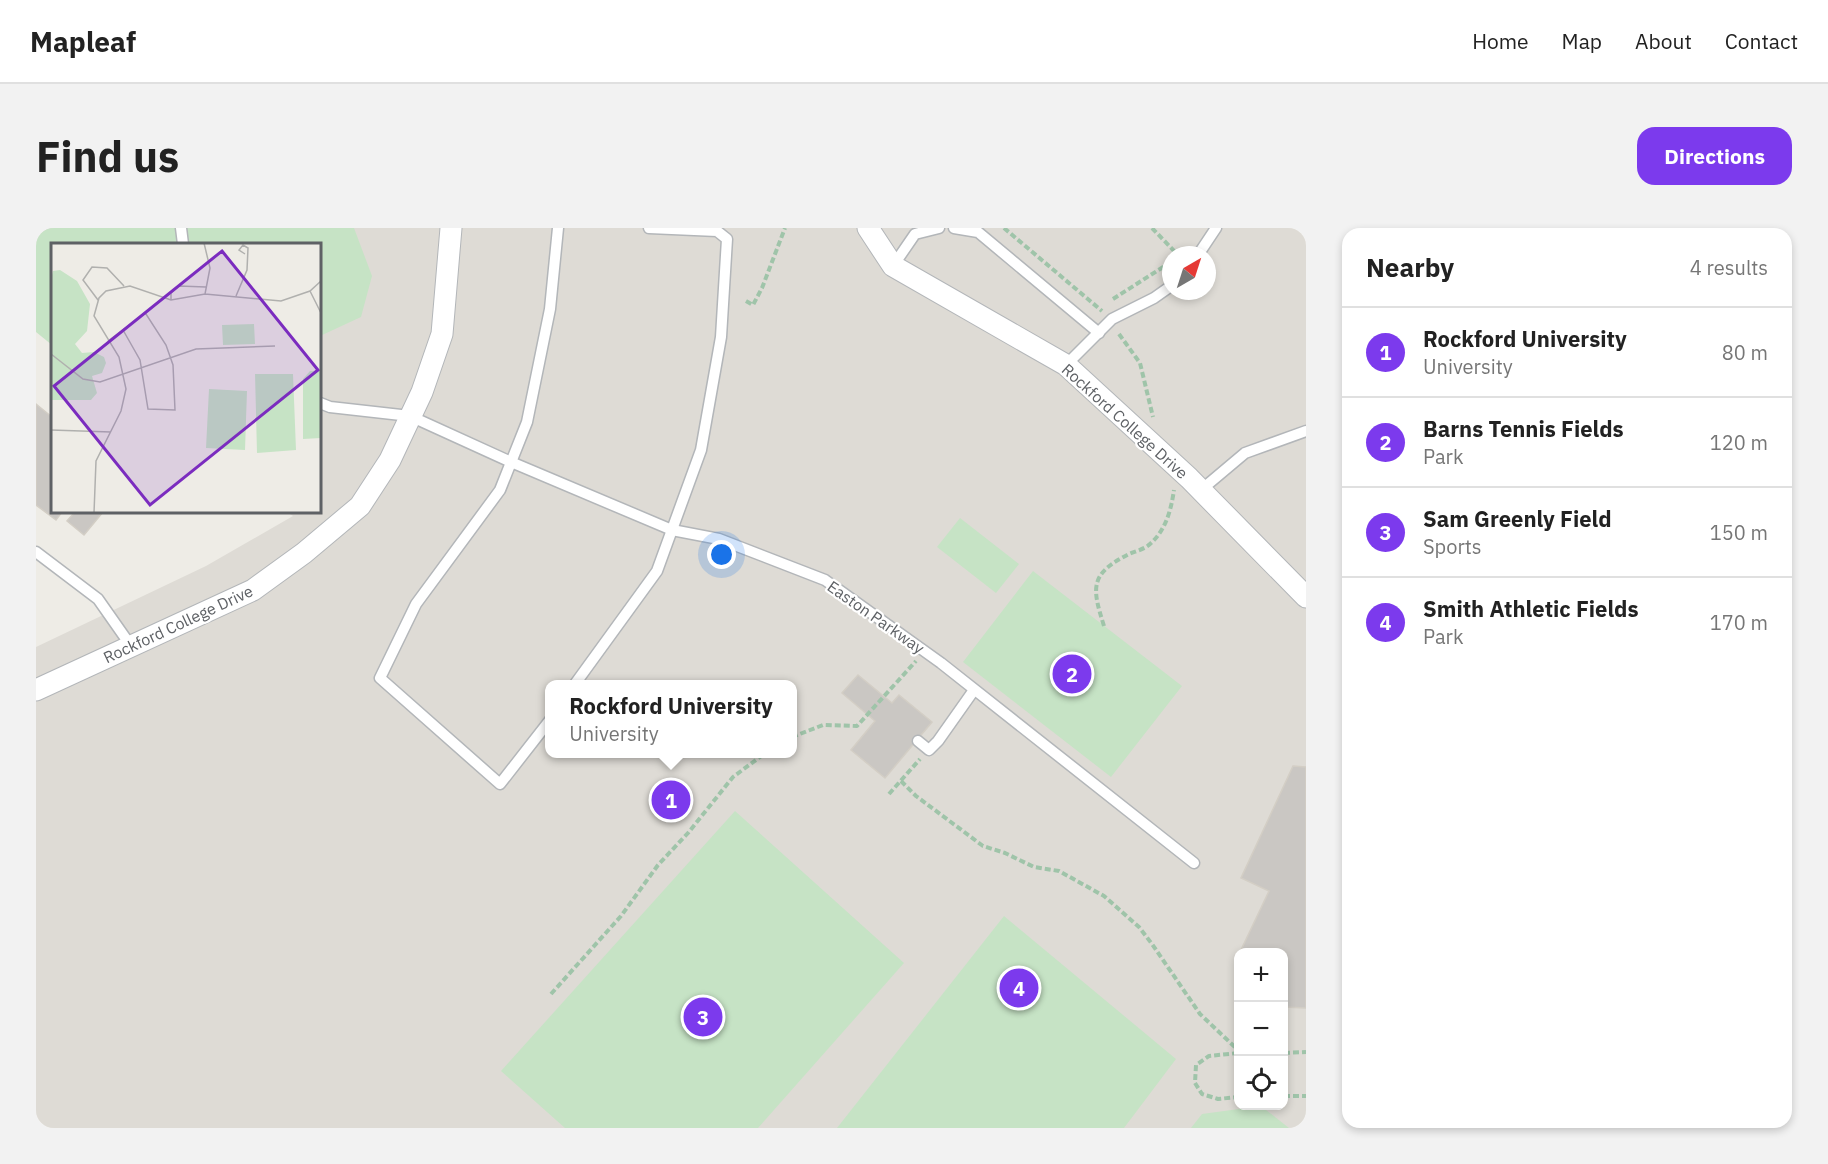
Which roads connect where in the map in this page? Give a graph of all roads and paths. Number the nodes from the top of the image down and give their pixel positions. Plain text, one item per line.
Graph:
1 (181, 228) edge
2 (451, 228) edge
3 (558, 228) edge
4 (650, 228) edge
5 (785, 228) edge
6 (868, 228) edge
7 (939, 228) edge
8 (954, 228) edge
9 (1152, 228) edge
10 (1216, 228) edge
11 (183, 243) edge
12 (1169, 246) edge
13 (1204, 246) edge
14 (893, 266) junction
15 (1162, 268) edge
16 (1162, 292) edge
17 (746, 301) dead end
18 (1100, 308) dead end
19 (1099, 333) junction
20 (1066, 366) junction
21 (321, 403) edge
22 (410, 417) junction
23 (1306, 431) edge
24 (511, 462) junction
25 (1195, 484) junction
26 (672, 530) junction
27 (36, 552) edge
28 (1306, 597) edge
29 (1104, 626) dead end
30 (131, 646) junction
31 (924, 651) junction
32 (578, 680) edge
33 (36, 690) edge
34 (975, 690) junction
35 (545, 725) edge
36 (797, 735) edge
37 (918, 741) dead end
38 (929, 750) junction
39 (758, 758) edge
40 (901, 781) junction
41 (890, 794) dead end
42 (1194, 863) dead end
43 (551, 994) dead end
44 (1234, 1046) edge
45 (1234, 1052) edge
46 (1306, 1052) edge
47 (1288, 1053) edge
48 (1288, 1096) edge
49 (1306, 1096) edge
50 (1234, 1097) edge

1 - 11 lane
2 - 22 street, Rockford College Drive
3 - 24 lane
4 - 26 lane
5 - 17 path
6 - 14 street, Rockford College Drive
7 - 14 lane
8 - 19 lane
9 - 12 path
10 - 13 lane
14 - 20 street, Rockford College Drive
15 - 18 path
16 - 19 lane
19 - 20 lane
20 - 25 street, Rockford College Drive
21 - 22 lane, Easton Parkway
22 - 24 lane, Easton Parkway
22 - 30 street, Rockford College Drive
23 - 25 lane
24 - 26 lane, Easton Parkway
24 - 35 lane
25 - 28 street, Rockford College Drive
25 - 29 path
26 - 31 lane, Easton Parkway
26 - 32 lane
27 - 30 lane
30 - 33 street, Rockford College Drive
31 - 34 lane, Easton Parkway
31 - 36 path
34 - 38 lane
34 - 42 lane, Easton Parkway
37 - 38 lane
38 - 40 path
39 - 43 path
40 - 41 path
40 - 44 path
45 - 50 path
46 - 47 path
48 - 49 path

